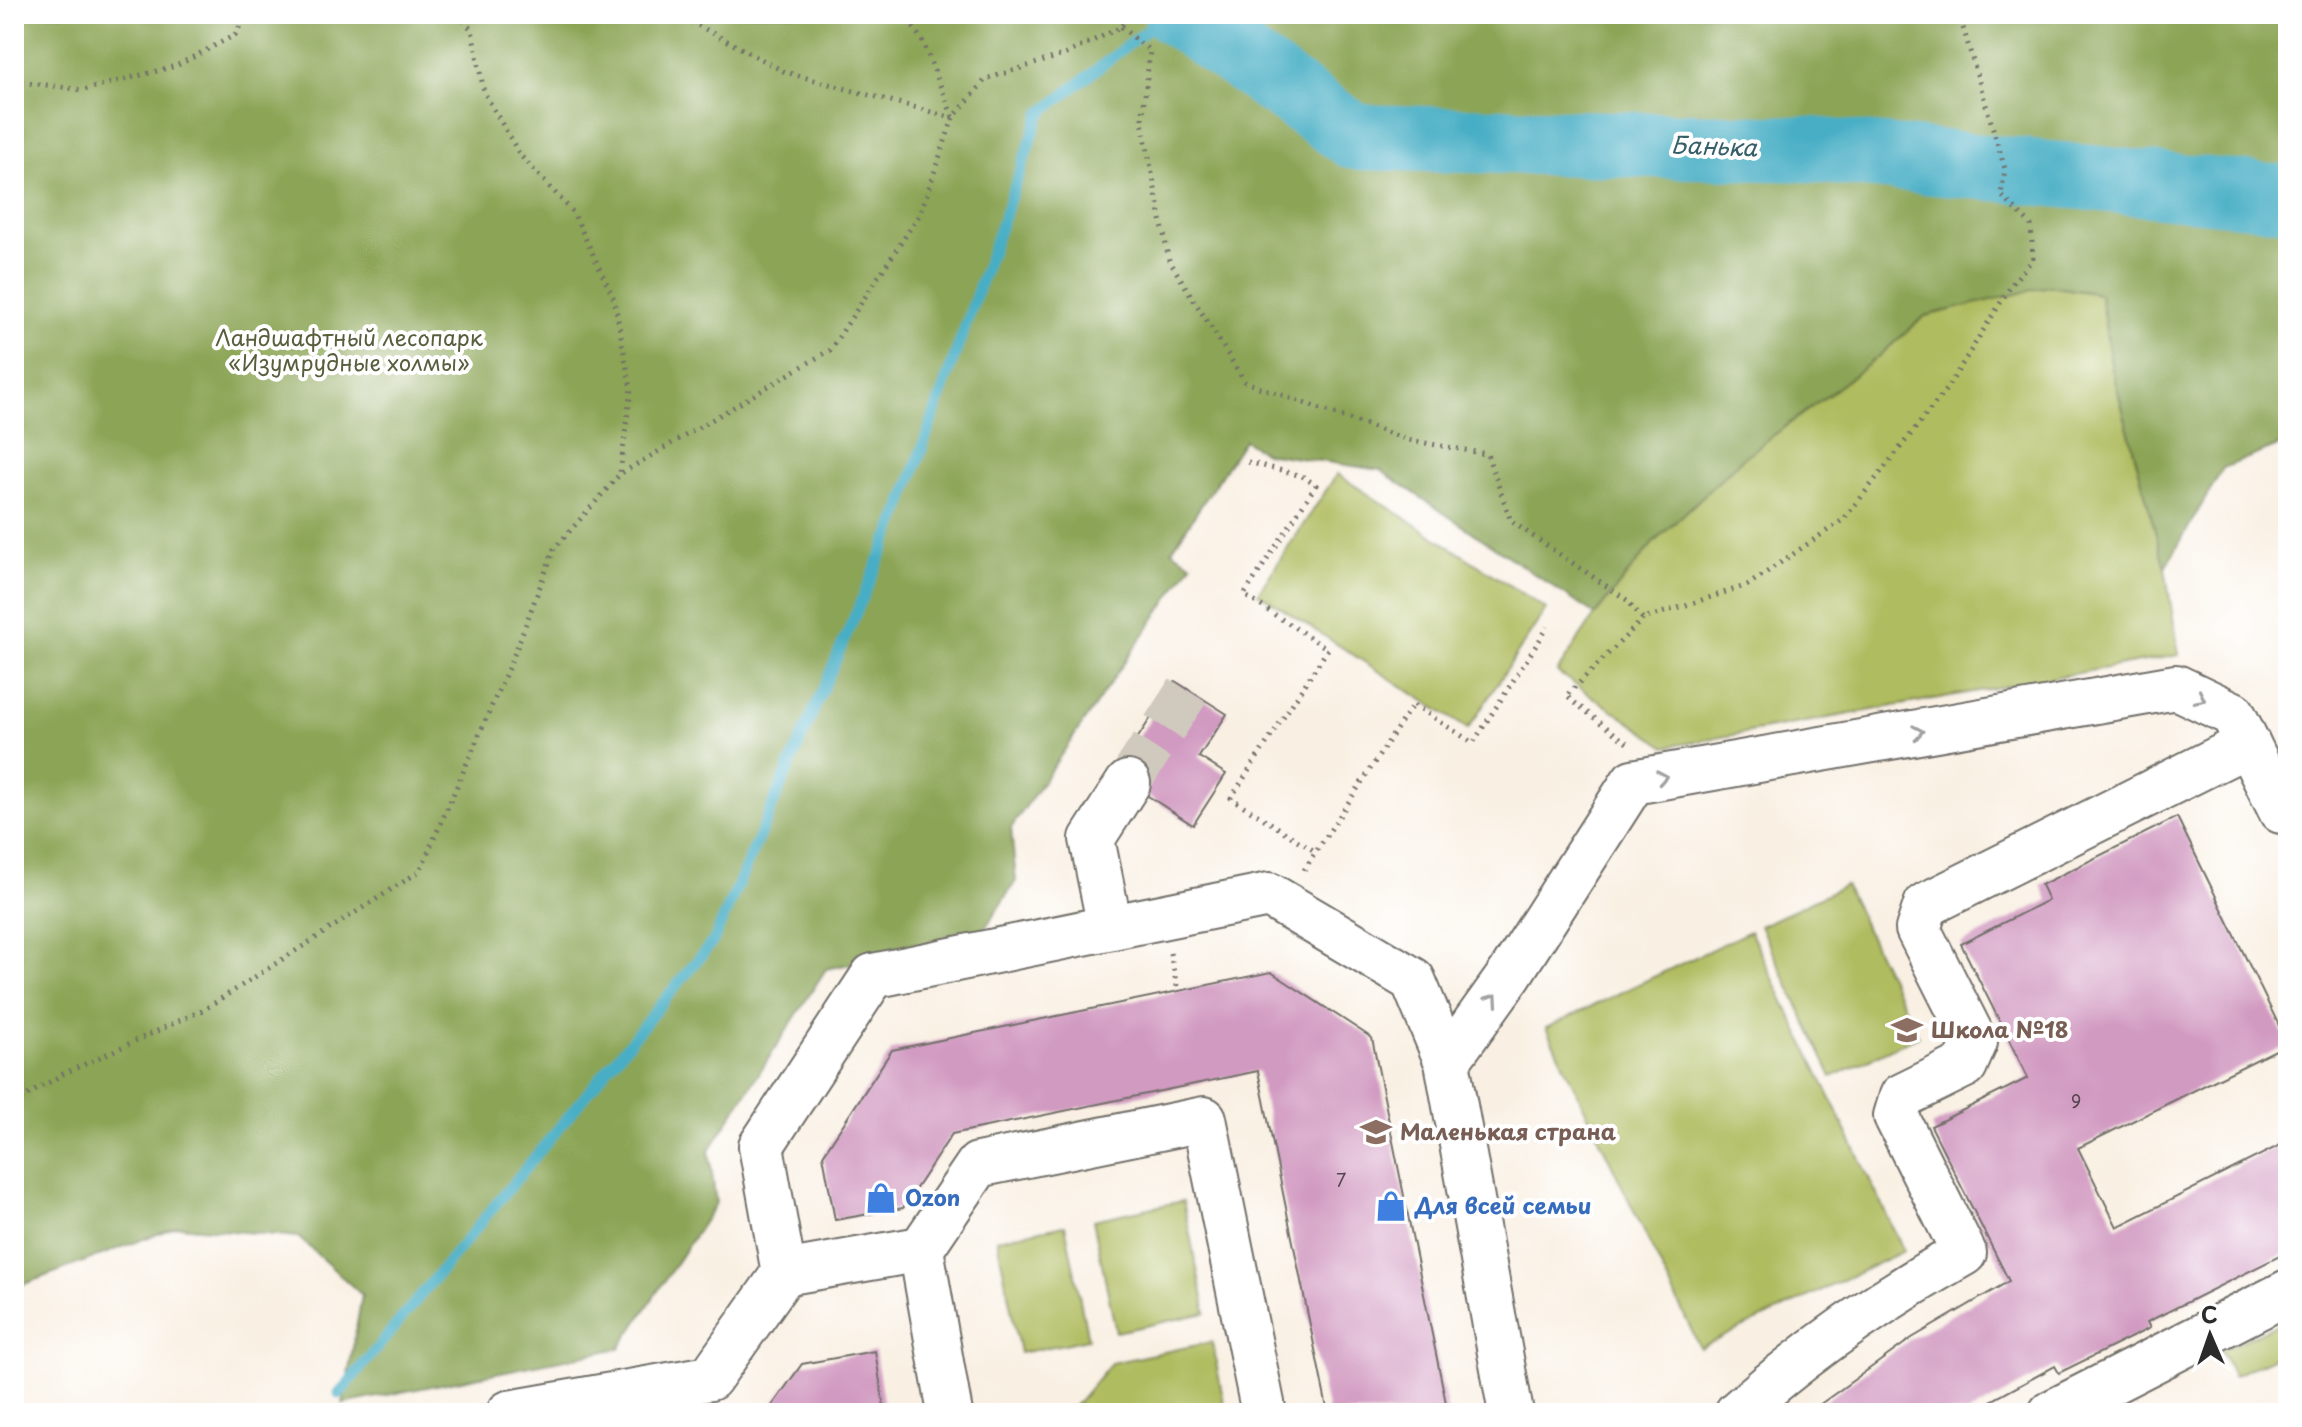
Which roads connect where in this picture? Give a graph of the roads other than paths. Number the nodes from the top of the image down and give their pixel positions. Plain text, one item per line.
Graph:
1 (2248, 744) junction
2 (1139, 790) tunnel mouth
3 (2286, 815) edge
4 (1110, 927) junction
5 (1447, 1062) junction
6 (921, 1249) junction
7 (784, 1273) junction
8 (2288, 1292) edge
9 (509, 1413) edge
10 (950, 1413) edge
11 (1264, 1413) edge
12 (1511, 1413) edge
13 (1737, 1413) edge
14 (2051, 1413) edge

1 - 3 lane
5 -> 1 lane
1 - 13 lane
2 - 4 lane
4 - 5 lane
4 - 7 lane
5 - 12 lane
6 - 7 lane
6 - 10 lane
6 - 11 lane
7 - 9 lane
8 - 14 lane

